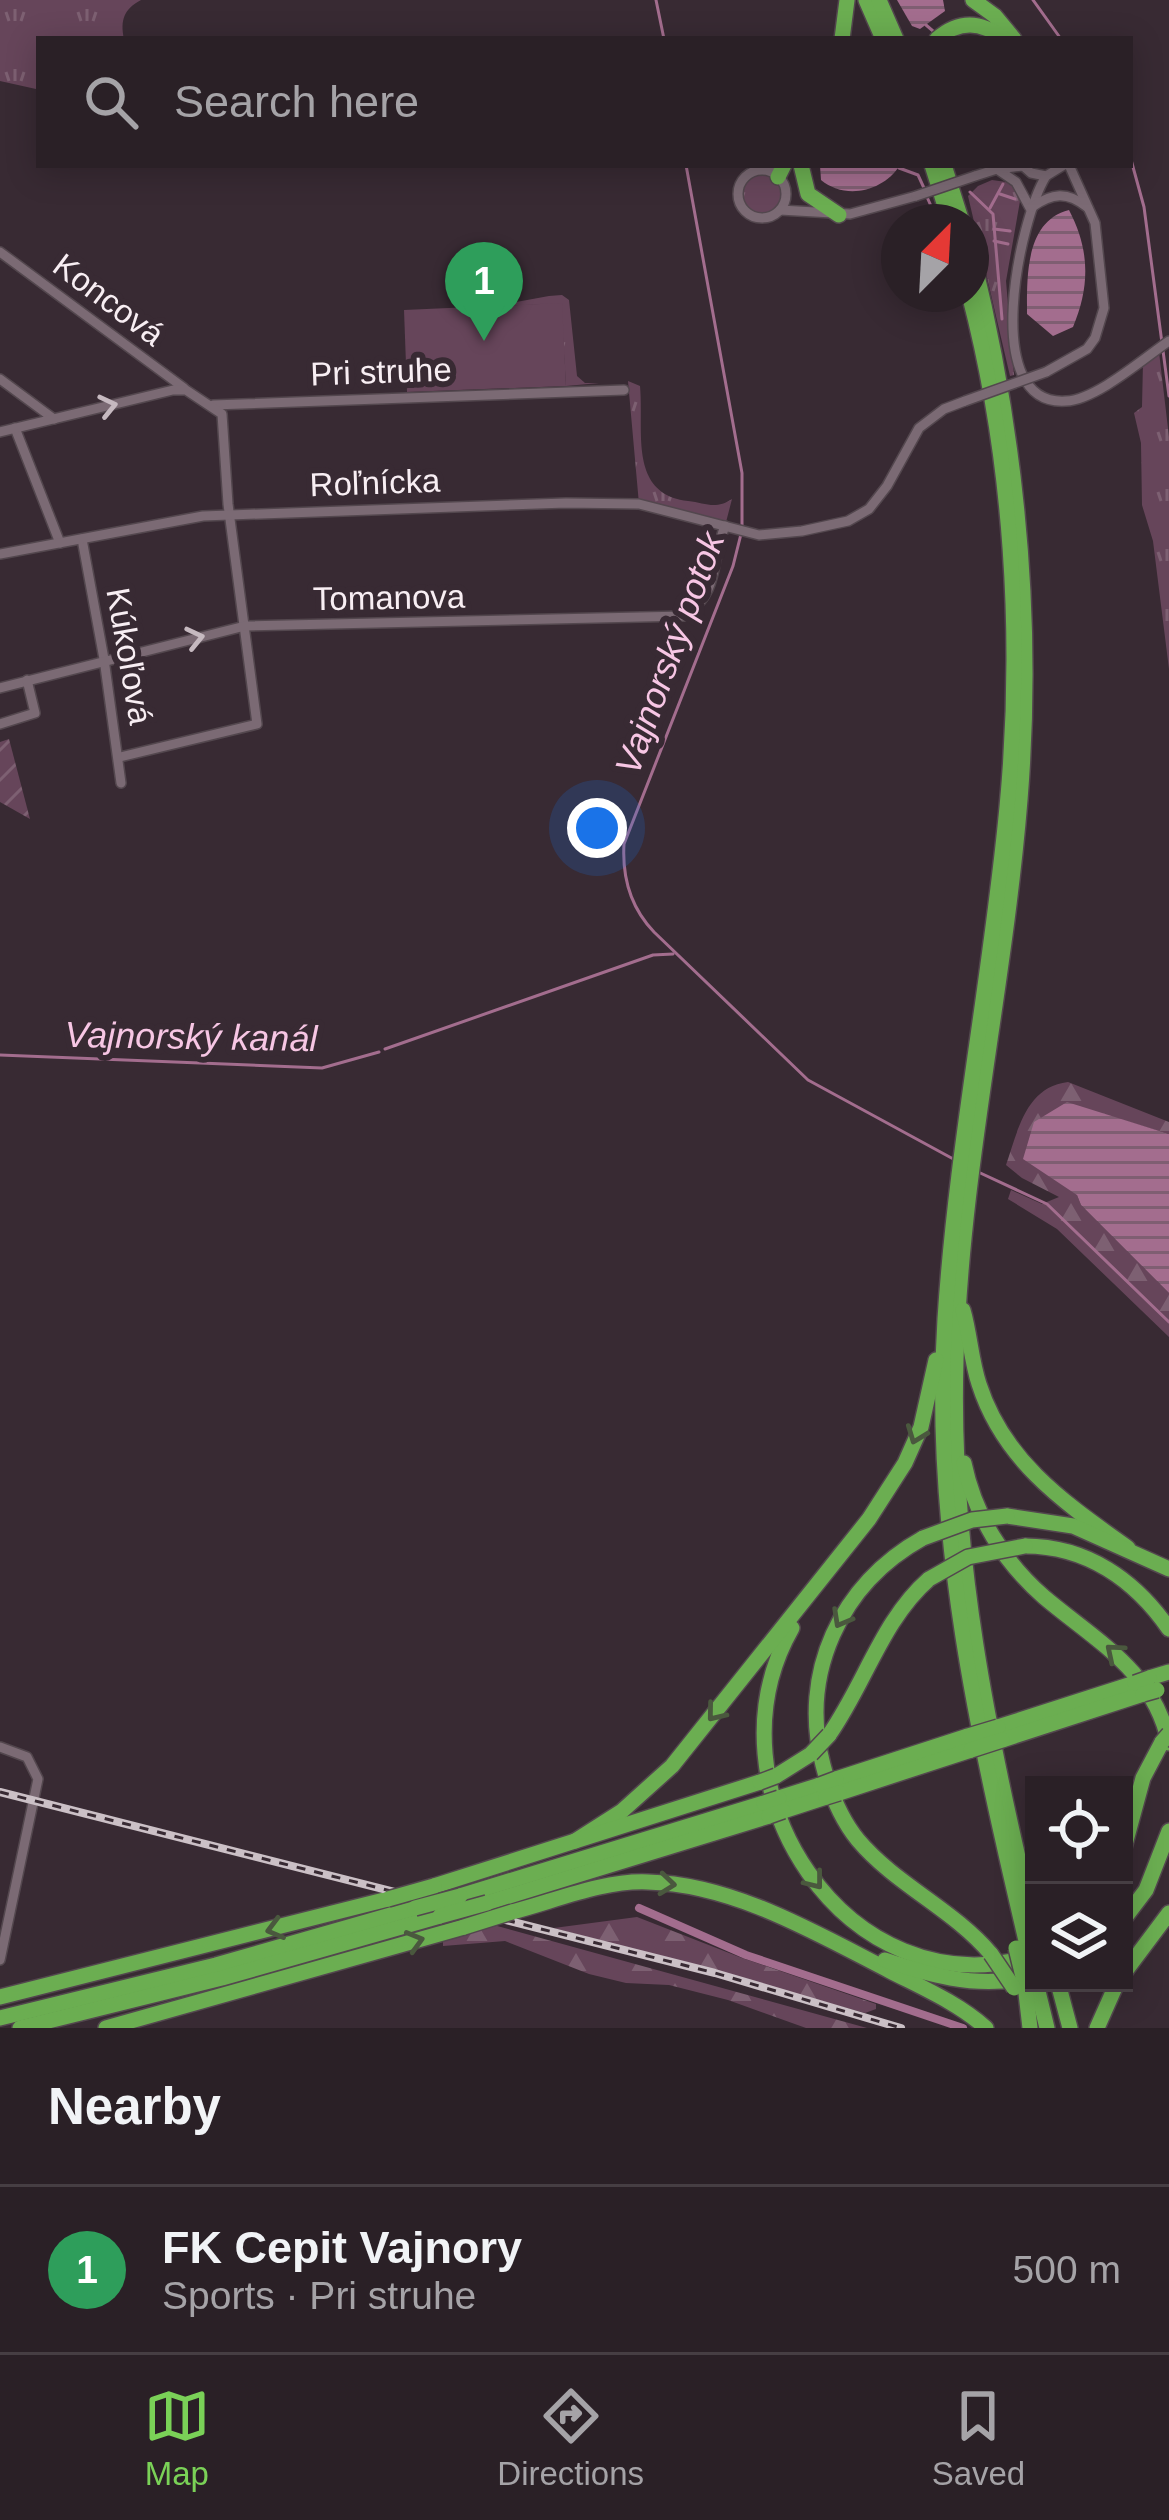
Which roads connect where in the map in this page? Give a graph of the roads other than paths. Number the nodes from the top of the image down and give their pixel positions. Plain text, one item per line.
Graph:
1 (847, 0) edge
2 (866, 0) edge
3 (879, 0) edge
4 (973, 0) edge
5 (842, 36) edge
6 (882, 36) edge
7 (895, 36) edge
8 (942, 36) edge
9 (1000, 36) edge
10 (1012, 36) edge
11 (802, 168) edge
12 (933, 168) edge
13 (945, 168) edge
14 (997, 168) edge
15 (1001, 168) edge
16 (1024, 168) edge
17 (1027, 168) edge
18 (1061, 168) edge
19 (1067, 168) edge
20 (775, 169) edge
21 (1048, 175) junction
22 (1075, 185) junction
23 (786, 196) junction
24 (944, 204) edge
25 (956, 204) edge
26 (1030, 208) junction
27 (780, 210) junction
28 (1091, 210) junction
29 (810, 212) junction
30 (839, 215) junction
31 (0, 252) edge
32 (972, 312) edge
33 (984, 312) edge
34 (1169, 341) edge
35 (0, 379) edge
36 (186, 390) junction
37 (624, 390) dead end
38 (213, 405) junction
39 (54, 418) junction
40 (15, 428) junction
41 (0, 432) edge
42 (230, 515) junction
43 (739, 531) junction
44 (82, 539) junction
45 (60, 543) junction
46 (1, 555) edge
47 (245, 626) junction
48 (104, 659) junction
49 (27, 680) junction
50 (0, 688) edge
51 (0, 724) edge
52 (120, 758) junction
53 (121, 783) dead end
54 (966, 1154) junction
55 (963, 1184) junction
56 (960, 1297) junction
57 (944, 1322) junction
58 (955, 1413) junction
59 (1128, 1548) junction
60 (1169, 1569) edge
61 (814, 1589) junction
62 (1169, 1629) edge
63 (1169, 1672) edge
64 (1151, 1686) edge
65 (1167, 1740) edge
66 (0, 1748) edge
67 (774, 1807) junction
68 (1133, 1815) edge
69 (1169, 1831) edge
70 (664, 1835) junction
71 (575, 1840) junction
72 (685, 1843) junction
73 (515, 1859) junction
74 (1025, 1886) edge
75 (1133, 1907) edge
76 (1169, 1909) edge
77 (512, 1912) junction
78 (836, 1943) junction
79 (1025, 1945) edge
80 (1025, 1950) edge
81 (0, 1960) edge
82 (1133, 1961) edge
83 (1025, 1978) edge
84 (1025, 1981) edge
85 (1029, 1992) edge
86 (1033, 1992) edge
87 (1050, 1992) edge
88 (1060, 1992) edge
89 (1113, 1992) edge
90 (0, 1997) edge
91 (0, 2018) edge
92 (20, 2028) edge
93 (106, 2028) edge
94 (986, 2028) edge
95 (1030, 2028) edge
96 (1047, 2028) edge
97 (1059, 2028) edge
98 (1070, 2028) edge
99 (1096, 2028) edge

1 - 5 highway
2 - 6 highway
3 - 7 highway
4 - 10 highway
8 - 9 highway
11 - 30 highway
12 - 24 highway
13 - 25 highway
14 - 30 street, bridge
15 - 26 street
16 - 26 street
17 - 21 street
18 - 21 street
19 - 22 street
20 - 23 street
20 - 27 street
21 - 22 street
21 - 26 street
22 - 28 street
23 - 27 street
23 - 29 street
26 - 28 street
26 - 34 street
27 - 29 street
28 - 43 street, Roľnícka, bridge
29 - 30 street
31 - 36 street, Koncová
32 - 54 highway
33 - 54 highway
35 - 39 street
36 - 38 street, Koncová
39 -> 36 street
37 - 38 street, Pri struhe
38 - 42 street
39 - 40 street
40 - 41 street
40 - 45 street
42 - 43 street, Roľnícka
42 - 44 street, Roľnícka
42 - 47 street
43 - 47 street, Tomanova
44 - 45 street, Roľnícka
44 - 48 street, Kúkoľová
45 - 46 street, Roľnícka
48 -> 47 street, Tomanova
47 - 52 street
48 - 49 street, Tomanova
48 - 52 street, Kúkoľová
49 - 50 street, Tomanova
49 - 51 street
52 - 53 street, Kúkoľová
54 - 55 highway
55 - 56 highway
55 - 57 highway
56 - 58 highway
56 - 59 highway
57 -> 61 highway
57 - 79 highway
65 -> 58 highway
58 - 74 highway
59 - 60 highway
59 -> 83 highway, bridge
61 -> 71 highway
61 -> 80 highway
62 - 71 highway, bridge
63 - 64 highway
64 - 67 highway, bridge
65 - 68 highway
66 - 81 street
67 - 70 highway
67 - 72 highway
69 - 75 highway
70 - 73 highway
70 - 91 highway, bridge
71 - 73 highway
72 - 77 highway
72 - 92 highway, bridge
73 -> 90 highway, bridge
76 - 82 highway
77 -> 78 highway
93 -> 77 highway, bridge
78 - 84 highway
78 - 94 highway
85 - 95 highway
86 - 96 highway
87 - 97 highway
88 - 98 highway
89 - 99 highway

